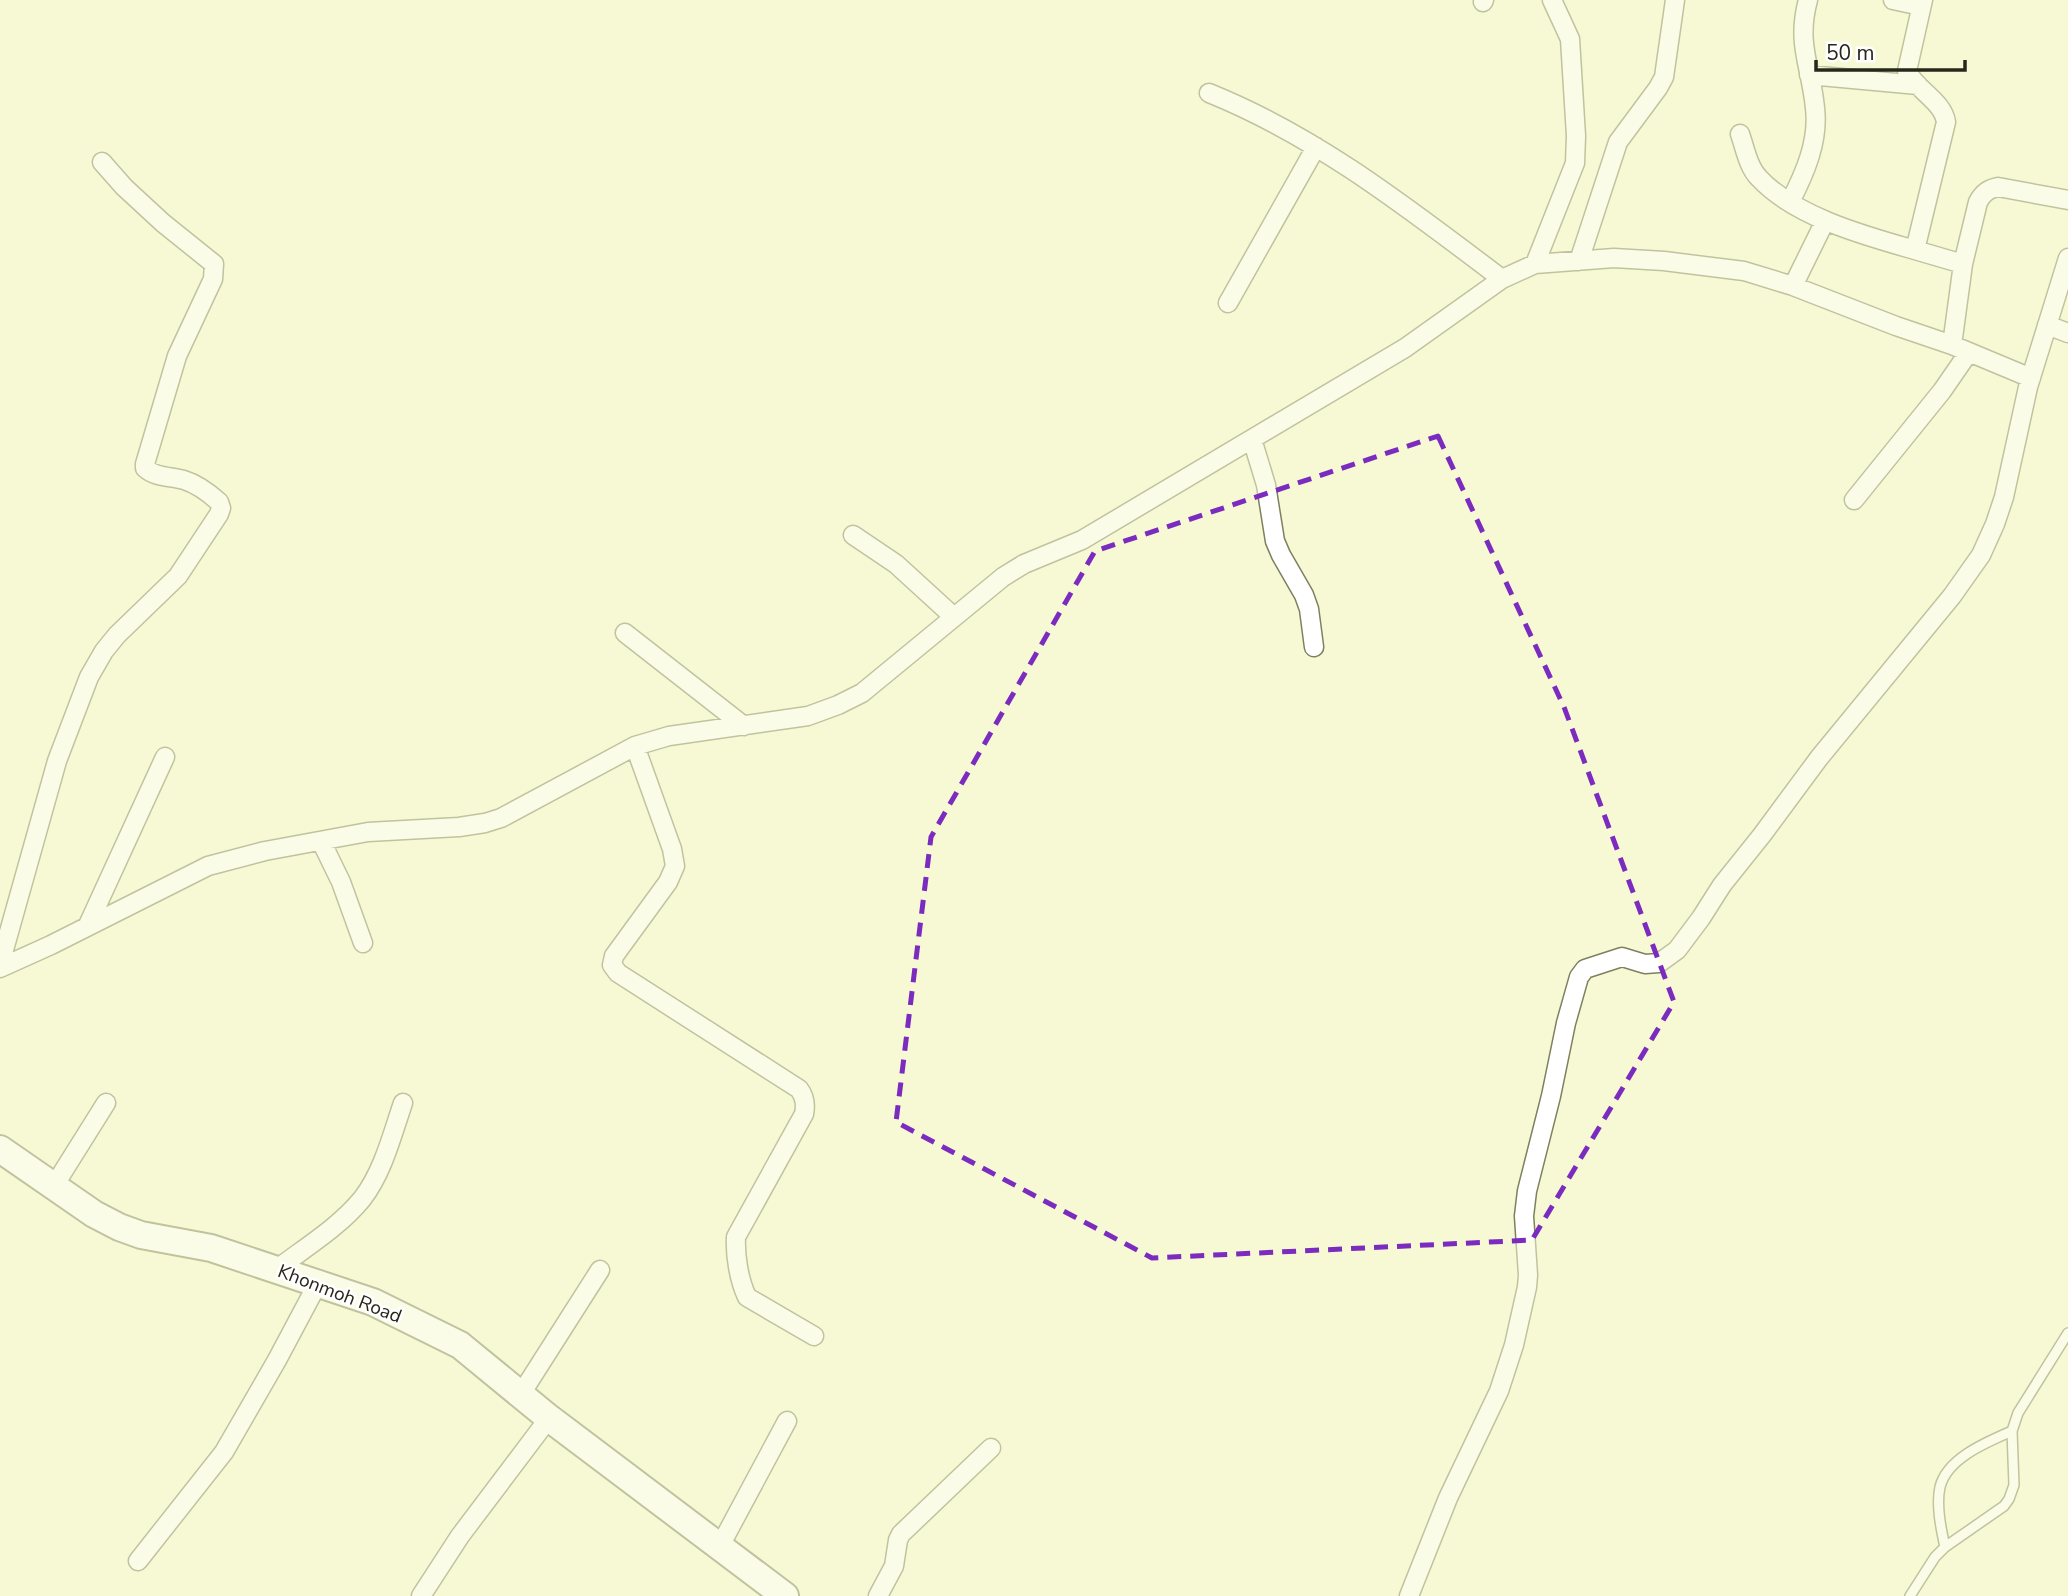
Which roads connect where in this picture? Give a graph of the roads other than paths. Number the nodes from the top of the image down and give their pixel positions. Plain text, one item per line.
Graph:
1 (1552, 0) edge
2 (1675, 0) edge
3 (1808, 0) edge
4 (1893, 0) edge
5 (1922, 3) edge
6 (1809, 75) junction
7 (1918, 85) junction
8 (1209, 93) dead end
9 (1740, 134) dead end
10 (1316, 147) junction
11 (102, 162) dead end
12 (2068, 200) edge
13 (1790, 202) junction
14 (1825, 221) junction
15 (1915, 250) junction
16 (2068, 258) edge
17 (1580, 261) junction
18 (1535, 264) junction
19 (1963, 264) junction
20 (1502, 279) junction
21 (1793, 286) junction
22 (1228, 303) dead end
23 (2047, 325) junction
24 (2068, 333) edge
25 (1960, 349) junction
26 (2031, 379) junction
27 (1252, 439) junction
28 (1854, 500) dead end
29 (853, 535) dead end
30 (954, 617) junction
31 (625, 633) dead end
32 (1314, 647) dead end
33 (744, 726) junction
34 (635, 746) junction
35 (164, 757) dead end
36 (321, 841) junction
37 (88, 925) junction
38 (363, 943) dead end
39 (0, 966) edge
40 (106, 1103) dead end
41 (403, 1103) dead end
42 (0, 1149) edge
43 (54, 1186) junction
44 (278, 1269) junction
45 (600, 1270) dead end
46 (318, 1283) junction
47 (2068, 1333) edge
48 (814, 1336) dead end
49 (521, 1394) junction
50 (549, 1418) junction
51 (787, 1421) dead end
52 (2012, 1431) junction
53 (991, 1448) dead end
54 (720, 1546) junction
55 (1945, 1547) junction
56 (138, 1561) dead end
57 (421, 1596) edge
58 (785, 1596) edge
59 (878, 1596) edge
60 (1409, 1596) edge
61 (1910, 1596) edge

1 - 18 street
2 - 17 street
3 - 6 street
4 - 5 street
5 - 7 street
6 - 7 street
6 - 13 street
7 - 15 street
8 - 10 street
9 - 13 street
10 - 20 street
10 - 22 street
11 - 39 street
12 - 19 street
13 - 14 street
14 - 15 street
14 - 21 street
15 - 19 street
16 - 23 street
17 - 18 street
17 - 21 street
18 - 20 street
19 - 25 street
20 - 27 street
21 - 25 street
23 - 24 street
23 - 26 street
25 - 26 street
25 - 28 street
26 - 60 street
27 - 30 street
27 - 32 street
29 - 30 street
30 - 33 street
31 - 33 street
33 - 34 street
34 - 36 street
34 - 48 street
35 - 37 street
36 - 37 street
36 - 38 street
37 - 39 street
40 - 43 street
41 - 44 street
42 - 43 main road, Khonmoh Road
43 - 44 main road, Khonmoh Road
44 - 46 main road, Khonmoh Road
45 - 49 street
46 - 49 main road, Khonmoh Road
46 - 56 street
47 - 52 lane
49 - 50 main road, Khonmoh Road
50 - 54 main road, Khonmoh Road
50 - 57 street
51 - 54 street
52 - 55 lane
52 - 55 lane
53 - 59 street
54 - 58 main road, Khonmoh Road
55 - 61 lane

